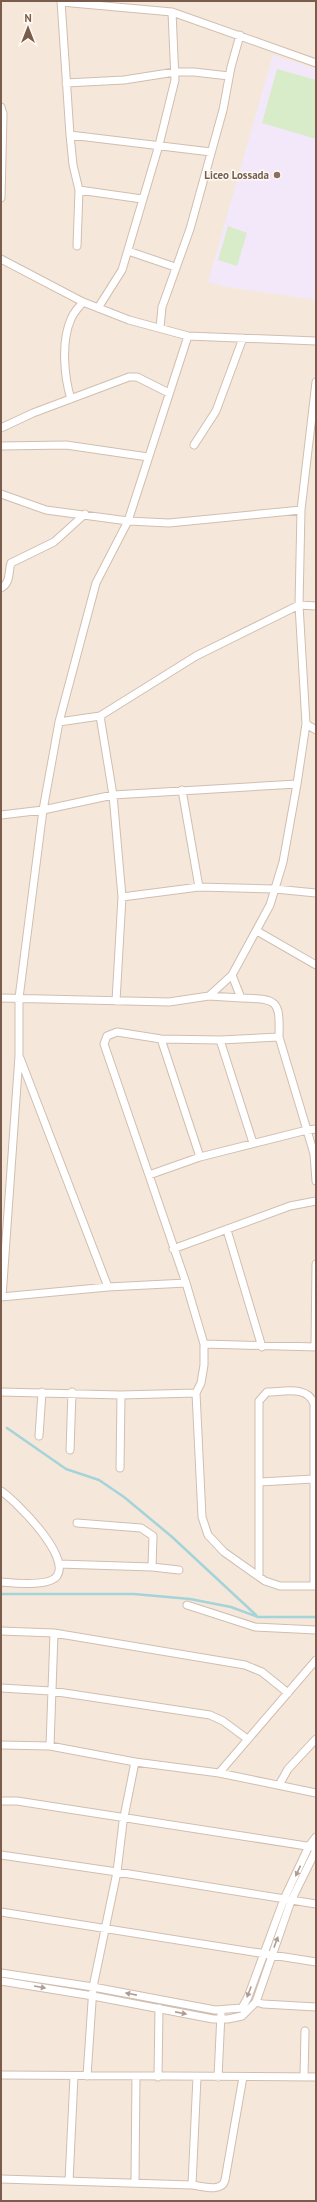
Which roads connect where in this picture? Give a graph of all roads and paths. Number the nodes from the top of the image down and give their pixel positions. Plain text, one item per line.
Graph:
1 (61, 2) edge
2 (172, 12) junction
3 (240, 35) junction
4 (316, 63) edge
5 (175, 72) junction
6 (229, 76) junction
7 (66, 82) junction
8 (1, 107) edge
9 (70, 135) junction
10 (159, 145) junction
11 (212, 152) junction
12 (79, 190) junction
13 (1, 198) edge
14 (142, 199) junction
15 (77, 246) dead end
16 (128, 251) junction
17 (1, 259) edge
18 (175, 267) junction
19 (83, 302) junction
20 (98, 308) junction
21 (160, 328) junction
22 (188, 336) junction
23 (243, 338) junction
24 (316, 341) edge
25 (316, 382) edge
26 (169, 393) junction
27 (71, 398) junction
28 (1, 428) edge
29 (194, 445) dead end
30 (1, 446) edge
31 (148, 457) junction
32 (1, 494) edge
33 (301, 510) junction
34 (85, 514) junction
35 (128, 521) junction
36 (1, 588) edge
37 (299, 605) junction
38 (316, 606) edge
39 (100, 716) junction
40 (59, 722) junction
41 (306, 724) junction
42 (316, 730) edge
43 (297, 784) junction
44 (182, 790) junction
45 (113, 795) junction
46 (43, 810) junction
47 (1, 815) edge
48 (199, 887) junction
49 (275, 889) junction
50 (316, 894) edge
51 (122, 897) junction
52 (257, 931) junction
53 (316, 965) edge
54 (232, 976) junction
55 (209, 996) junction
56 (1, 998) edge
57 (19, 998) junction
58 (241, 998) junction
59 (116, 1001) junction
60 (279, 1037) junction
61 (161, 1039) junction
62 (220, 1040) junction
63 (19, 1056) junction
64 (316, 1129) edge
65 (306, 1130) junction
66 (254, 1143) junction
67 (200, 1156) junction
68 (149, 1175) junction
69 (316, 1182) edge
70 (316, 1202) edge
71 (227, 1230) junction
72 (173, 1249) junction
73 (316, 1264) edge
74 (186, 1284) junction
75 (108, 1287) junction
76 (1, 1297) edge
77 (204, 1344) junction
78 (262, 1347) junction
79 (315, 1347) edge
80 (1, 1392) edge
81 (42, 1392) junction
82 (72, 1392) junction
83 (196, 1393) junction
84 (121, 1395) junction
85 (39, 1436) dead end
86 (70, 1450) dead end
87 (120, 1468) dead end
88 (313, 1480) junction
89 (260, 1482) junction
90 (1, 1491) edge
91 (77, 1523) dead end
92 (59, 1564) junction
93 (152, 1567) junction
94 (179, 1570) dead end
95 (259, 1576) junction
96 (1, 1582) edge
97 (315, 1586) edge
98 (187, 1605) dead end
99 (316, 1630) edge
100 (1, 1631) edge
101 (54, 1633) junction
102 (316, 1660) edge
103 (1, 1688) edge
104 (51, 1691) junction
105 (288, 1693) junction
106 (246, 1738) junction
107 (316, 1739) edge
108 (1, 1745) edge
109 (50, 1746) junction
110 (135, 1762) junction
111 (219, 1773) junction
112 (279, 1785) junction
113 (316, 1793) edge
114 (1, 1801) edge
115 (124, 1818) junction
116 (316, 1837) edge
117 (314, 1848) edge
118 (1, 1855) edge
119 (117, 1872) junction
120 (288, 1900) junction
121 (316, 1904) edge
122 (1, 1912) edge
123 (105, 1928) junction
124 (263, 1954) junction
125 (271, 1955) junction
126 (316, 1962) edge
127 (1, 1973) edge
128 (1, 1982) edge
129 (93, 1987) junction
130 (93, 1996) junction
131 (256, 2002) junction
132 (316, 2007) edge
133 (159, 2008) junction
134 (221, 2010) junction
135 (220, 2019) junction
136 (305, 2031) dead end
137 (1, 2075) edge
138 (74, 2076) junction
139 (87, 2076) junction
140 (136, 2076) junction
141 (158, 2076) junction
142 (197, 2077) junction
143 (218, 2077) junction
144 (243, 2077) junction
145 (304, 2077) junction
146 (316, 2077) edge
147 (1, 2179) edge
148 (69, 2181) junction
149 (135, 2183) junction
150 (192, 2185) junction

1 - 2 street
1 - 7 street
2 - 3 street
2 - 5 street
3 - 4 street
3 - 6 street
5 - 6 street
5 - 7 street
5 - 10 street
6 - 11 street
7 - 9 street
8 - 13 street
9 - 10 street
9 - 12 street
10 - 11 street
10 - 14 street
11 - 18 street
12 - 14 street
12 - 15 street
14 - 16 street
16 - 18 street
16 - 20 street
17 - 19 street
18 - 21 street
19 - 20 street
19 - 27 street
20 - 21 street
21 - 22 street
22 - 23 street
22 - 26 street
23 - 24 street
23 - 29 street
25 - 33 street
26 - 27 street
26 - 31 street
27 - 28 street
30 - 31 street
31 - 35 street
32 - 34 street
33 - 35 street
33 - 37 street
34 - 35 street
34 - 36 street
35 - 40 street
37 - 38 street
37 - 39 street
37 - 41 street
39 - 40 street
39 - 45 street
40 - 46 street
41 - 42 street
41 - 43 street
43 - 44 street
43 - 49 street
44 - 45 street
44 - 48 street
45 - 46 street
45 - 51 street
46 - 47 street
46 - 57 street
48 - 49 street
48 - 51 street
49 - 50 street
49 - 52 street
51 - 59 street
52 - 53 street
52 - 54 street
54 - 55 street
54 - 58 street
55 - 58 street
55 - 59 street
56 - 57 street
57 - 59 street
57 - 63 street
58 - 60 street
60 - 62 street
60 - 65 street
61 - 62 street
61 - 67 street
61 - 68 street
62 - 66 street
63 - 75 street
63 - 76 street
64 - 65 street
65 - 66 street
65 - 69 street
66 - 67 street
67 - 68 street
68 - 72 street
70 - 71 street
71 - 72 street
71 - 78 street
72 - 74 street
73 - 79 street
74 - 75 street
74 - 77 street
75 - 76 street
77 - 78 street
77 - 83 street
78 - 79 street
80 - 81 street
81 - 82 street
81 - 85 street
82 - 84 street
82 - 86 street
83 - 84 street
83 - 95 street
84 - 87 street
88 - 89 street
88 - 89 street
88 - 97 street
89 - 95 street
90 - 92 street
91 - 93 street
92 - 93 street
92 - 96 street
93 - 94 street
95 - 97 street
98 - 99 street
100 - 101 street
101 - 104 street
101 - 105 street
102 - 105 street
103 - 104 street
104 - 106 street
104 - 109 street
105 - 106 street
106 - 111 street
107 - 112 street
108 - 109 street
109 - 110 street
110 - 111 street
110 - 115 street
111 - 112 street
112 - 113 street
114 - 115 street
115 - 117 street
115 - 119 street
116 - 117 street
117 - 120 street
118 - 119 street
119 - 120 street
119 - 123 street
120 - 121 street
120 - 124 street
125 -> 120 street
122 - 123 street
123 - 124 street
123 - 129 street
124 - 125 street
124 -> 134 street
125 - 126 street
125 - 131 street
127 - 129 street
128 -> 130 street
129 - 130 street
134 -> 129 street
130 - 133 street
130 - 139 street
131 - 132 street
131 - 135 street
133 -> 135 street
133 - 141 street
134 - 135 street
135 - 143 street
136 - 145 street
137 - 138 street
138 - 139 street
138 - 148 street
139 - 140 street
140 - 141 street
140 - 149 street
141 - 142 street
142 - 143 street
142 - 150 street
143 - 144 street
144 - 145 street
144 - 150 street
145 - 146 street
147 - 148 street
148 - 149 street
149 - 150 street

